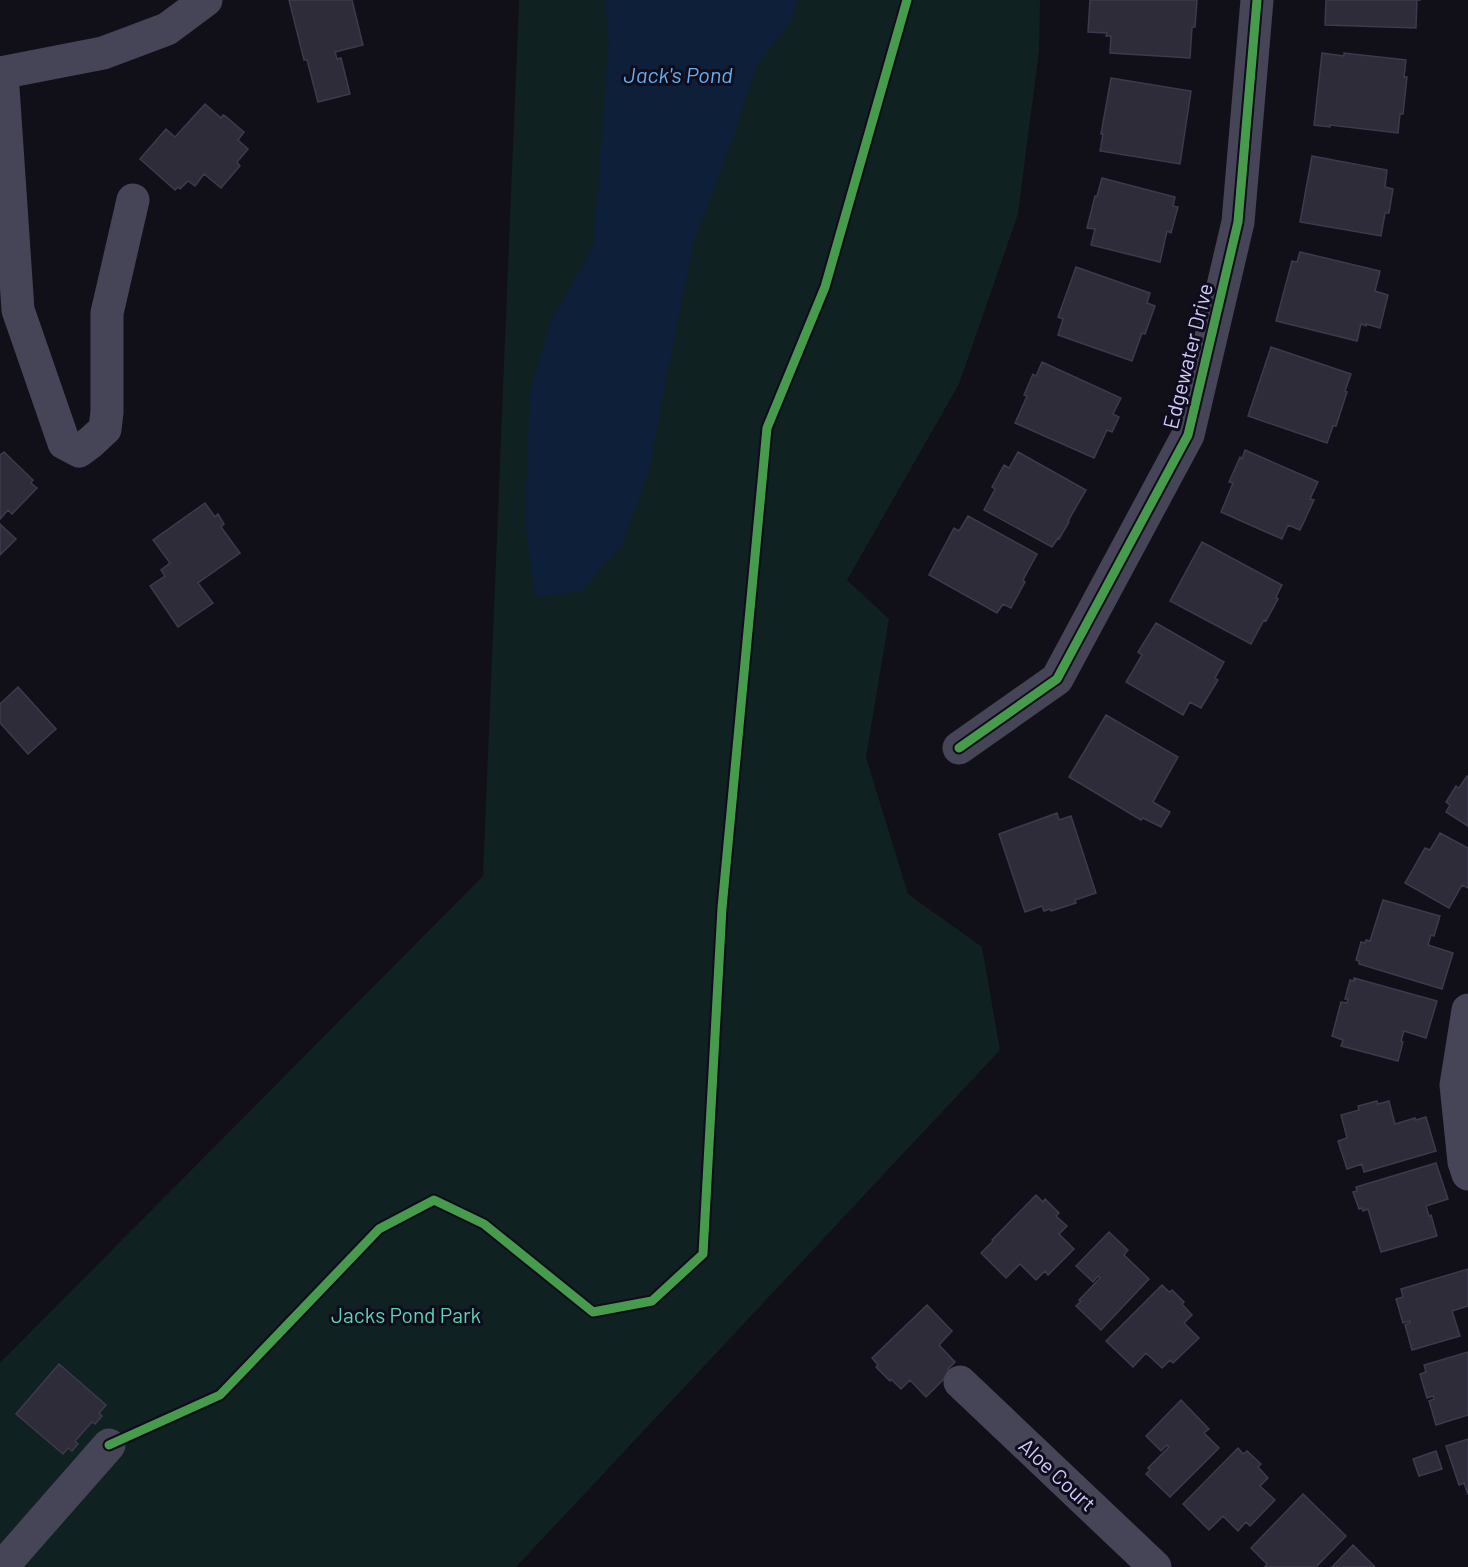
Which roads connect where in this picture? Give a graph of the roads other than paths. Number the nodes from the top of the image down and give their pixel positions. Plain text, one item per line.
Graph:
1 (206, 0) edge
2 (1257, 0) edge
3 (1, 73) edge
4 (133, 200) dead end
5 (959, 748) dead end
6 (1468, 1010) edge
7 (1468, 1174) edge
8 (960, 1382) dead end
9 (109, 1444) dead end
10 (2, 1567) edge
11 (1155, 1567) edge

1 - 3 street
2 - 5 street, Edgewater Drive
3 - 4 street
6 - 7 street
8 - 11 street, Aloe Court
9 - 10 street

